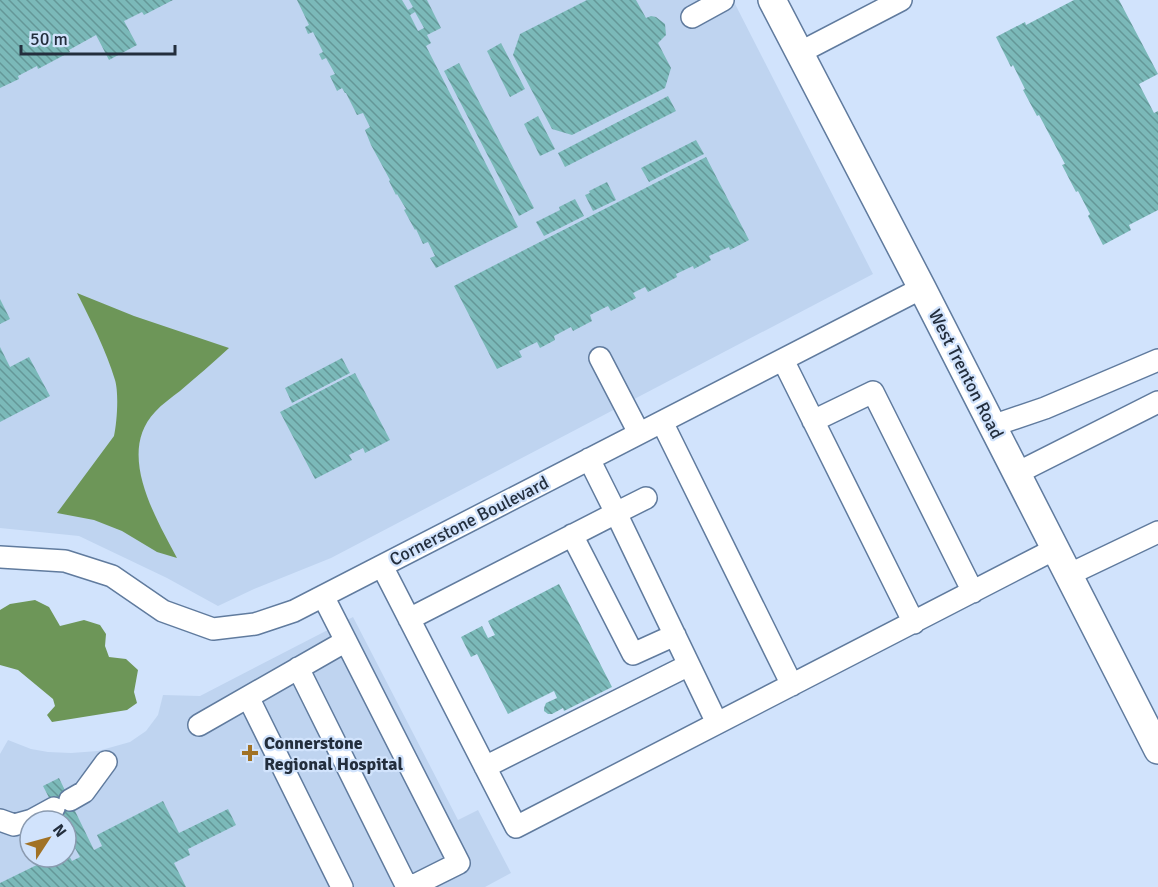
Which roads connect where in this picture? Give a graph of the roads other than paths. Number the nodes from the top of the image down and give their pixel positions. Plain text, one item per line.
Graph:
1 (723, 0) edge
2 (772, 0) edge
3 (901, 0) edge
4 (692, 17) dead end
5 (799, 53) junction
6 (922, 288) junction
7 (600, 358) dead end
8 (783, 360) junction
9 (1158, 360) edge
10 (1158, 402) edge
11 (813, 421) junction
12 (662, 422) junction
13 (992, 426) junction
14 (639, 433) junction
15 (589, 459) junction
16 (1017, 473) junction
17 (646, 498) dead end
18 (616, 513) junction
19 (1158, 532) edge
20 (572, 535) junction
21 (1055, 549) junction
22 (0, 556) edge
23 (382, 566) junction
24 (1068, 574) junction
25 (973, 592) junction
26 (323, 596) junction
27 (409, 619) junction
28 (914, 623) junction
29 (675, 635) junction
30 (346, 641) junction
31 (689, 664) junction
32 (298, 668) junction
33 (792, 685) junction
34 (248, 697) junction
35 (717, 723) junction
36 (199, 725) dead end
37 (1158, 750) edge
38 (106, 762) dead end
39 (485, 767) junction
40 (0, 820) edge
41 (342, 887) edge
42 (409, 887) edge

1 - 4 street
2 - 5 main road, West Trenton Road
3 - 5 street
5 - 6 main road, West Trenton Road
6 - 8 street, Cornerstone Boulevard
6 - 13 main road, West Trenton Road
7 - 14 street
8 - 11 street
8 - 12 street, Cornerstone Boulevard
9 - 13 street
10 - 16 street
11 - 25 street
11 - 28 street
12 - 14 street, Cornerstone Boulevard
12 - 33 street
13 - 16 main road, West Trenton Road
14 - 15 street, Cornerstone Boulevard
15 - 18 street
15 - 23 street, Cornerstone Boulevard
16 - 21 main road, West Trenton Road
17 - 18 street
18 - 20 street
18 - 29 street
19 - 24 street
20 - 27 street
20 - 29 street
21 - 24 main road, West Trenton Road
21 - 25 street
22 - 26 street, Cornerstone Boulevard
23 - 26 street, Cornerstone Boulevard
23 - 27 street
24 - 37 main road, West Trenton Road
25 - 28 street
26 - 30 street
27 - 39 street
28 - 33 street
29 - 31 street
30 - 32 street
30 - 42 street
31 - 35 street
31 - 39 street
32 - 34 street
32 - 42 street
33 - 35 street
34 - 36 street
34 - 41 street
35 - 39 street
38 - 40 street

